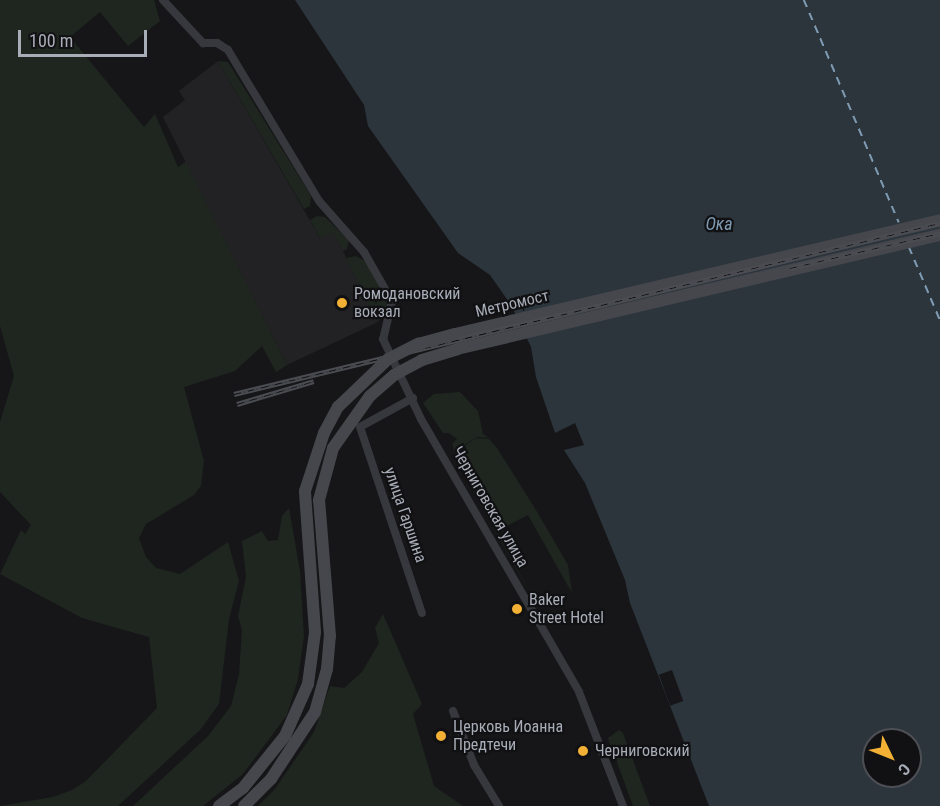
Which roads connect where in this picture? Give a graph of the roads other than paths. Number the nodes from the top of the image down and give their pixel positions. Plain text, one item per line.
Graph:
1 (163, 0) edge
2 (940, 220) edge
3 (940, 235) edge
4 (413, 398) junction
5 (422, 613) dead end
6 (453, 711) dead end
7 (219, 806) edge
8 (244, 806) edge
9 (499, 806) edge
10 (623, 806) edge

1 - 4 street, Черниговская улица
2 - 7 main road, Метромост, bridge
3 - 8 main road, Метромост, bridge
4 - 5 street, улица Гаршина
4 - 10 street, Черниговская улица
6 - 9 street

